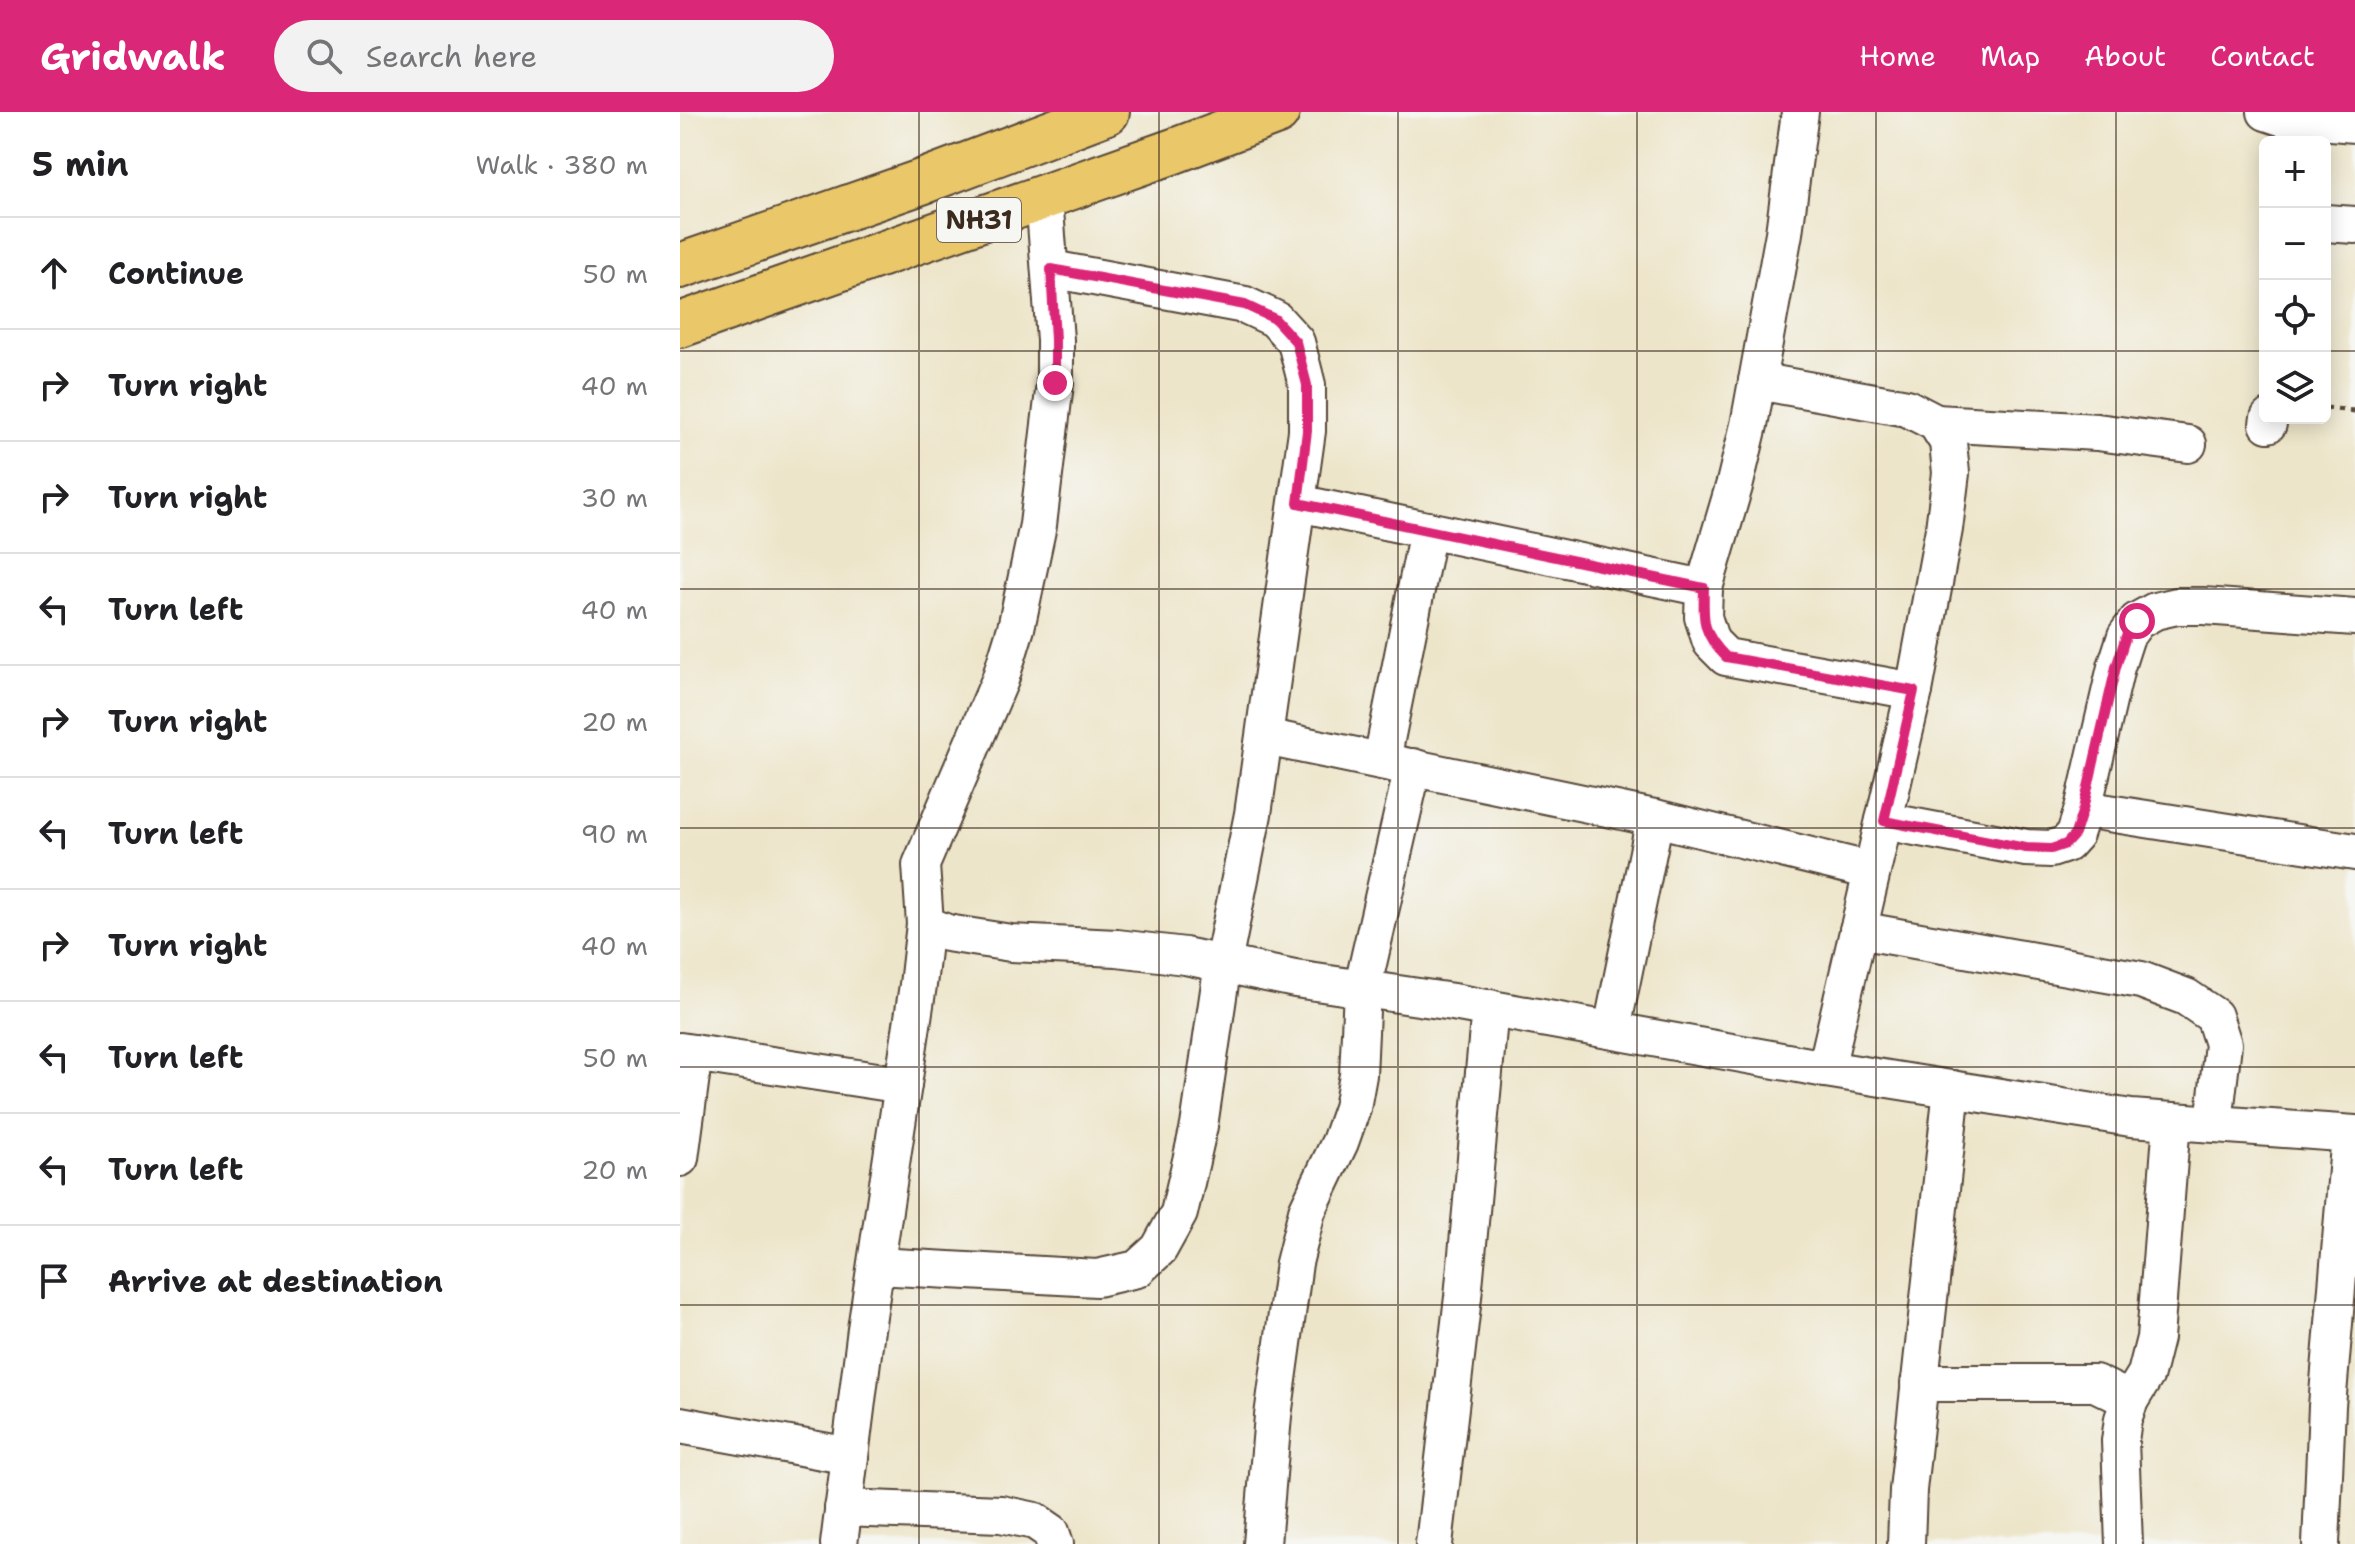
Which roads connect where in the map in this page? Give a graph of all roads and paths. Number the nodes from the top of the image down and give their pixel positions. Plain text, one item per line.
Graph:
1 (1107, 112) edge
2 (1277, 112) edge
3 (1800, 112) edge
4 (1048, 123) edge
5 (2278, 124) edge
6 (2355, 124) edge
7 (1044, 197) junction
8 (2331, 223) edge
9 (2355, 225) edge
10 (680, 266) edge
11 (1051, 269) junction
12 (680, 325) edge
13 (1757, 381) junction
14 (2331, 409) edge
15 (2355, 411) edge
16 (1936, 423) junction
17 (2188, 444) dead end
18 (1298, 503) junction
19 (1428, 530) junction
20 (1704, 588) junction
21 (2355, 617) edge
22 (1914, 691) junction
23 (1265, 737) junction
24 (1397, 763) junction
25 (2083, 809) junction
26 (1655, 818) junction
27 (1884, 821) junction
28 (2355, 852) edge
29 (1872, 871) junction
30 (925, 924) junction
31 (1858, 930) junction
32 (1223, 963) junction
33 (1362, 990) junction
34 (1490, 1008) junction
35 (1612, 1029) junction
36 (687, 1052) edge
37 (1826, 1069) junction
38 (903, 1085) junction
39 (1952, 1089) junction
40 (2172, 1121) junction
41 (2214, 1123) junction
42 (2352, 1134) edge
43 (680, 1158) edge
44 (876, 1266) junction
45 (1919, 1383) junction
46 (2130, 1400) junction
47 (680, 1425) edge
48 (2340, 1428) edge
49 (850, 1456) junction
50 (843, 1508) junction
51 (839, 1544) edge
52 (1055, 1544) edge
53 (1262, 1544) edge
54 (1434, 1544) edge
55 (1906, 1544) edge
56 (2124, 1544) edge
57 (2321, 1544) edge

1 - 4 highway, NH31
2 - 7 highway, NH31
3 - 13 street
4 - 10 highway, NH31
5 - 6 street
7 - 11 street
7 - 12 highway, NH31
8 - 9 street
11 - 18 street
11 - 30 street
13 - 16 street
13 - 20 street
14 - 15 path
16 - 17 street
16 - 22 street
18 - 19 street
18 - 23 street
19 - 20 street
19 - 24 street
20 - 22 street
21 - 25 street
22 - 27 street
23 - 24 street
23 - 32 street
24 - 26 street
24 - 33 street
25 - 27 street
25 - 28 street
26 - 29 street
26 - 35 street
27 - 29 street
29 - 31 street
30 - 32 street
30 - 38 street
31 - 37 street
31 - 41 street
32 - 33 street
32 - 44 street
33 - 34 street
33 - 53 street
34 - 35 street
34 - 54 street
35 - 37 street
36 - 38 street
36 - 43 street
37 - 39 street
38 - 44 street
39 - 40 street
39 - 45 street
40 - 41 street
40 - 46 street
41 - 42 street
42 - 48 street
44 - 49 street
45 - 46 street
45 - 55 street
46 - 56 street
47 - 49 street
48 - 57 street
49 - 50 street
50 - 51 street
50 - 52 street

